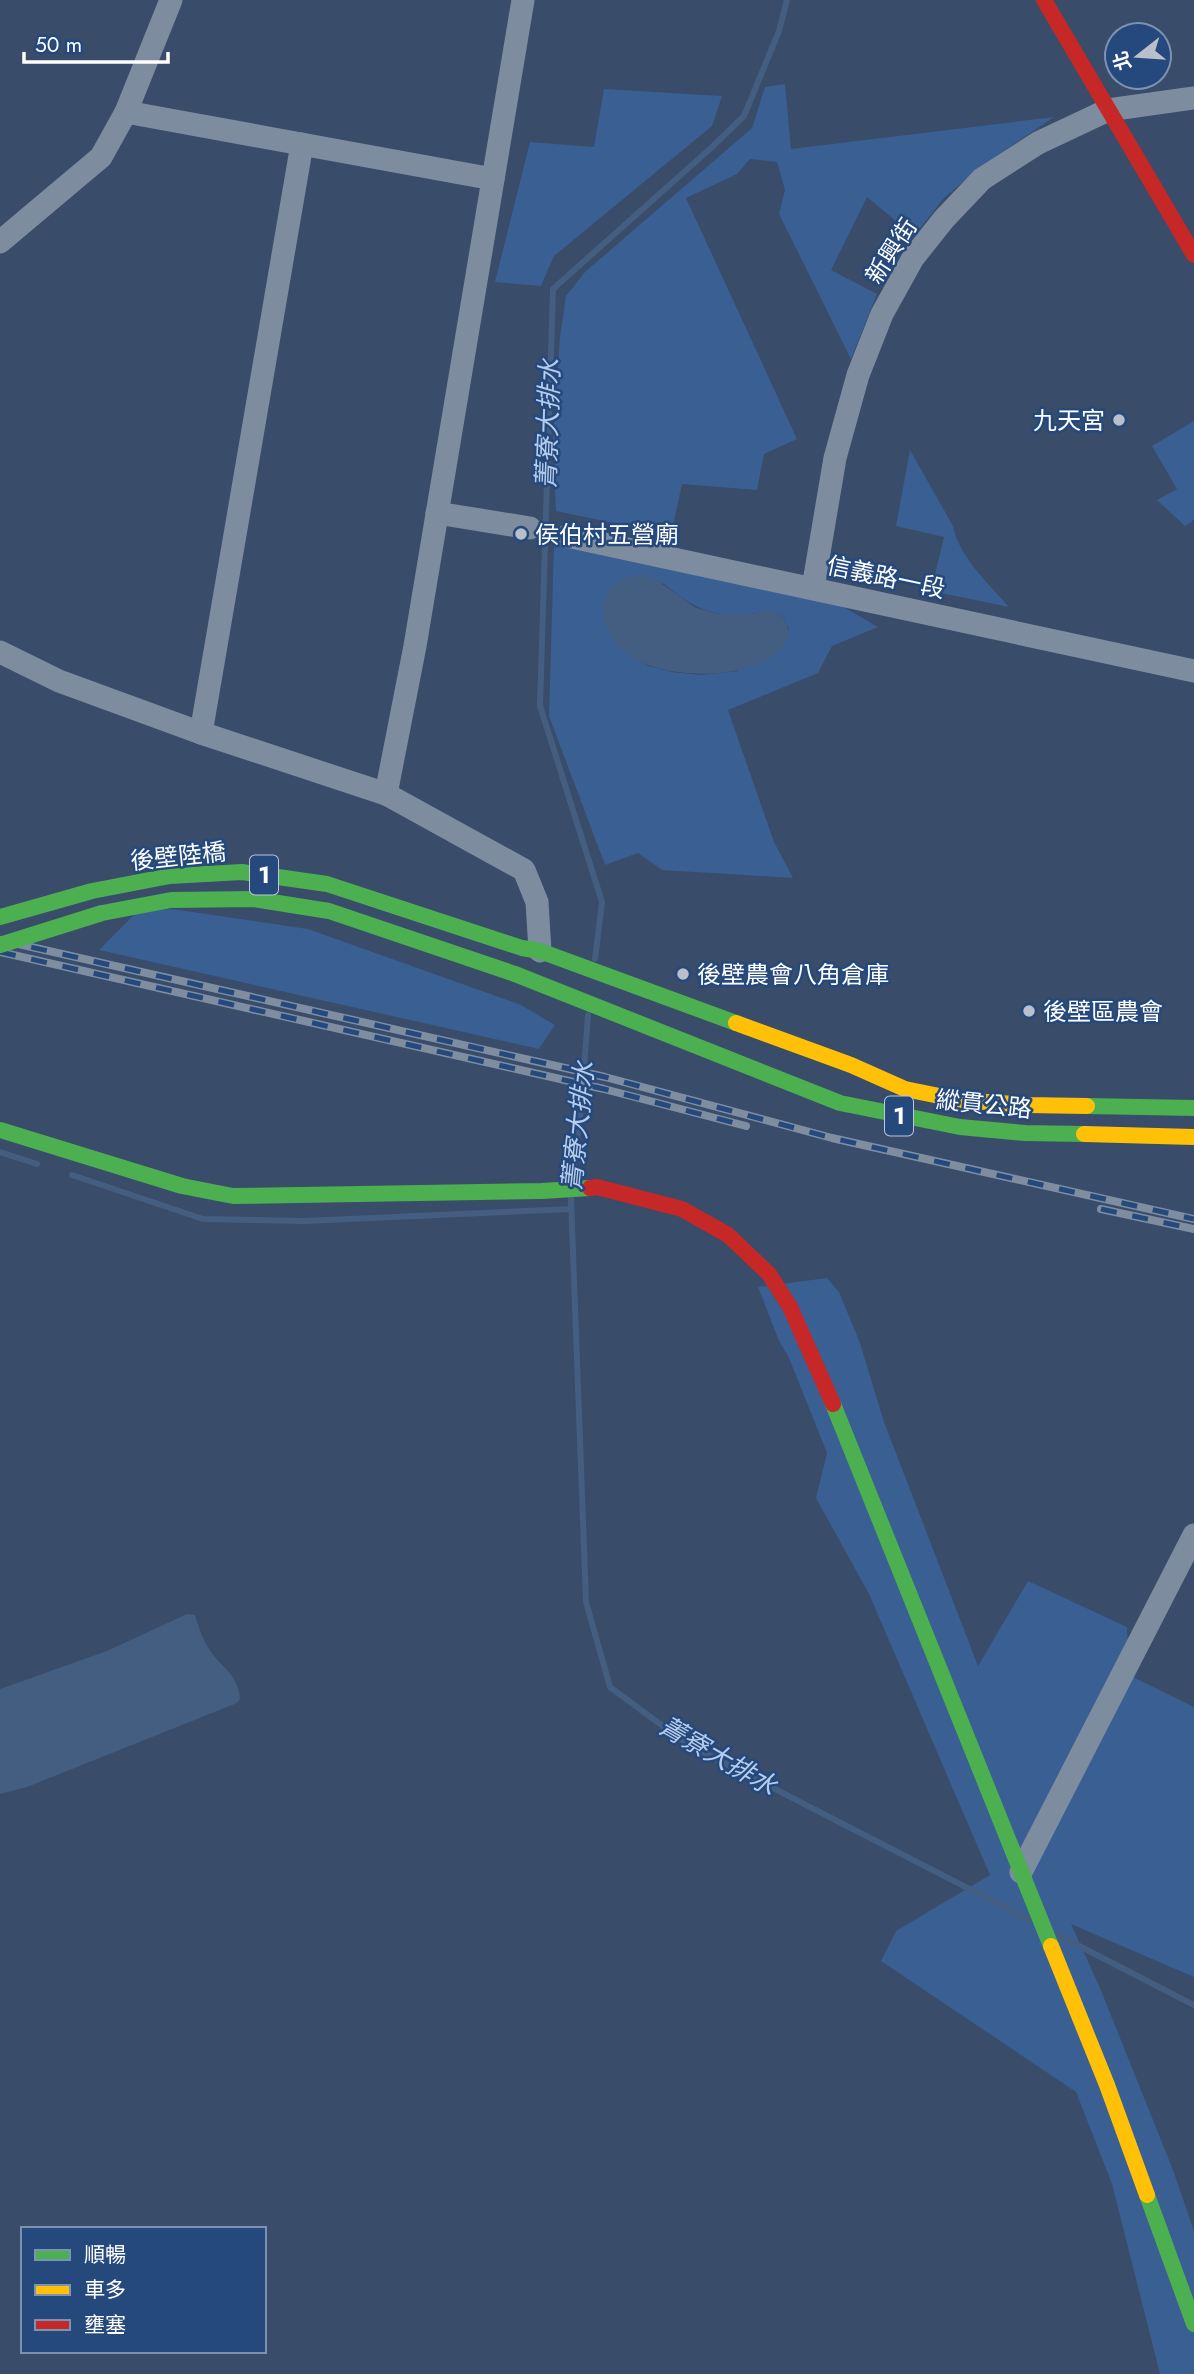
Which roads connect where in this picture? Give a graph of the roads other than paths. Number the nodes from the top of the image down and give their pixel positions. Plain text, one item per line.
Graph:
1 (171, 0) edge
2 (523, 0) edge
3 (1044, 0) edge
4 (1194, 98) edge
5 (1108, 110) junction
6 (126, 112) junction
7 (302, 144) junction
8 (493, 179) junction
9 (0, 242) edge
10 (1194, 255) edge
11 (437, 513) junction
12 (530, 528) dead end
13 (567, 536) dead end
14 (813, 588) junction
15 (0, 652) edge
16 (1194, 671) edge
17 (201, 733) junction
18 (386, 794) junction
19 (0, 917) edge
20 (0, 944) edge
21 (531, 950) junction
22 (619, 1017) joint
23 (1149, 1108) junction
24 (1194, 1108) edge
25 (0, 1130) edge
26 (1152, 1135) junction
27 (1194, 1137) edge
28 (1194, 1535) edge
29 (1021, 1872) junction
30 (1194, 2324) edge

1 - 6 street
2 - 8 street
3 - 5 main road
4 - 5 street, 新興街
5 - 10 main road
5 - 14 street, 新興街
6 - 7 street
6 - 9 street
7 - 8 street
7 - 17 street
8 - 11 street
11 - 12 street
11 - 18 street
13 - 14 street, 信義路一段
14 - 16 street, 信義路一段
15 - 17 street
17 - 18 street
18 - 21 street
19 - 21 main road, 後壁陸橋 / 1
20 - 22 main road, 後壁陸橋 / 1, bridge
21 - 23 main road, 縱貫公路 / 1
22 - 26 main road, 縱貫公路 / 1
23 - 24 main road, 縱貫公路 / 1
23 - 26 main road
25 - 29 main road
26 - 27 main road, 縱貫公路 / 1
28 - 29 street
29 - 30 main road

